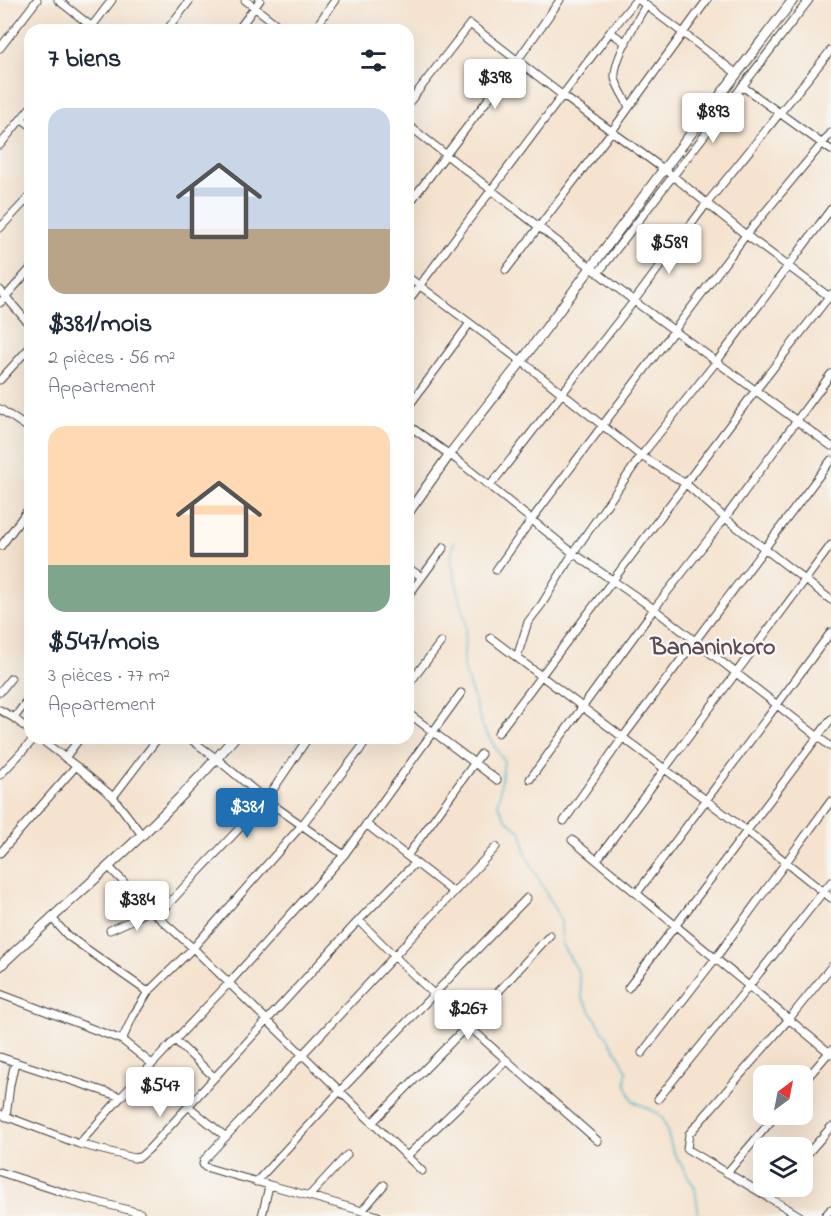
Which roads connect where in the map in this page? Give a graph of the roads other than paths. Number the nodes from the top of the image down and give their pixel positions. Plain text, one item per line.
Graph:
1 (37, 0) edge
2 (58, 0) edge
3 (112, 0) edge
4 (190, 0) edge
5 (244, 0) edge
6 (260, 0) edge
7 (335, 0) edge
8 (560, 0) edge
9 (707, 0) edge
10 (793, 0) edge
11 (809, 0) edge
12 (640, 2) edge
13 (254, 8) junction
14 (86, 24) edge
15 (95, 24) edge
16 (172, 24) edge
17 (242, 24) edge
18 (276, 24) edge
19 (318, 24) edge
20 (610, 32) junction
21 (684, 33) junction
22 (626, 44) junction
23 (0, 48) edge
24 (831, 50) edge
25 (517, 61) junction
26 (736, 74) junction
27 (742, 86) junction
28 (414, 96) edge
29 (562, 96) junction
30 (629, 107) junction
31 (780, 113) junction
32 (24, 116) edge
33 (22, 119) joint
34 (414, 130) edge
35 (612, 131) junction
36 (831, 133) edge
37 (822, 144) junction
38 (0, 145) edge
39 (831, 150) edge
40 (445, 154) junction
41 (664, 169) junction
42 (673, 176) junction
43 (491, 190) junction
44 (414, 197) edge
45 (24, 202) edge
46 (706, 203) junction
47 (831, 209) edge
48 (0, 228) edge
49 (539, 228) junction
50 (746, 235) junction
51 (788, 266) junction
52 (506, 270) dead end
53 (595, 270) junction
54 (24, 276) edge
55 (414, 281) edge
56 (419, 285) junction
57 (0, 290) edge
58 (414, 292) edge
59 (830, 296) edge
60 (6, 297) junction
61 (634, 301) junction
62 (0, 303) edge
63 (24, 318) edge
64 (470, 323) junction
65 (674, 332) junction
66 (24, 354) edge
67 (717, 361) junction
68 (521, 362) junction
69 (831, 374) edge
70 (0, 380) edge
71 (756, 390) junction
72 (561, 393) junction
73 (414, 399) edge
74 (0, 409) edge
75 (797, 420) junction
76 (24, 424) edge
77 (603, 426) junction
78 (414, 429) edge
79 (831, 446) edge
80 (449, 454) junction
81 (641, 456) junction
82 (831, 460) edge
83 (686, 484) junction
84 (489, 486) junction
85 (414, 504) edge
86 (24, 515) edge
87 (726, 518) junction
88 (532, 519) junction
89 (831, 545) edge
90 (1, 546) edge
91 (444, 547) dead end
92 (764, 548) junction
93 (573, 553) junction
94 (496, 570) dead end
95 (414, 572) edge
96 (422, 577) junction
97 (613, 580) junction
98 (806, 580) junction
99 (414, 588) edge
100 (831, 600) edge
101 (654, 609) junction
102 (831, 632) edge
103 (491, 638) dead end
104 (695, 641) junction
105 (441, 642) dead end
106 (517, 657) junction
107 (736, 673) junction
108 (540, 675) junction
109 (414, 677) edge
110 (11, 678) dead end
111 (0, 692) edge
112 (461, 693) dead end
113 (24, 705) edge
114 (777, 705) junction
115 (583, 706) junction
116 (0, 710) edge
117 (14, 718) junction
118 (414, 718) edge
119 (831, 718) edge
120 (24, 726) edge
121 (432, 732) junction
122 (498, 733) dead end
123 (818, 736) junction
124 (623, 737) junction
125 (31, 744) edge
126 (45, 744) edge
127 (76, 744) edge
128 (153, 744) edge
129 (197, 744) edge
130 (229, 744) edge
131 (304, 744) edge
132 (364, 744) edge
133 (831, 747) edge
134 (481, 754) dead end
135 (65, 758) junction
136 (217, 759) junction
137 (475, 763) junction
138 (76, 766) junction
139 (664, 769) junction
140 (0, 776) edge
141 (530, 779) dead end
142 (497, 780) dead end
143 (113, 797) junction
144 (266, 800) junction
145 (706, 801) junction
146 (831, 801) edge
147 (564, 821) dead end
148 (366, 824) junction
149 (302, 825) junction
150 (747, 831) junction
151 (142, 835) junction
152 (572, 840) dead end
153 (496, 847) dead end
154 (0, 852) edge
155 (344, 855) junction
156 (407, 856) junction
157 (597, 860) junction
158 (786, 861) junction
159 (415, 862) junction
160 (108, 866) junction
161 (831, 882) edge
162 (453, 892) junction
163 (824, 892) junction
164 (637, 893) junction
165 (528, 898) dead end
166 (831, 898) edge
167 (150, 909) junction
168 (157, 916) junction
169 (51, 917) junction
170 (359, 920) junction
171 (676, 926) junction
172 (110, 930) dead end
173 (550, 934) dead end
174 (193, 948) junction
175 (394, 957) junction
176 (715, 959) junction
177 (0, 966) edge
178 (831, 967) edge
179 (229, 983) junction
180 (749, 986) junction
181 (628, 988) dead end
182 (148, 992) junction
183 (0, 994) edge
184 (433, 994) junction
185 (789, 1019) junction
186 (267, 1021) junction
187 (468, 1025) junction
188 (122, 1040) junction
189 (175, 1040) junction
190 (830, 1052) edge
191 (642, 1053) dead end
192 (302, 1054) junction
193 (0, 1057) edge
194 (507, 1060) junction
195 (15, 1062) junction
196 (152, 1064) junction
197 (813, 1071) edge
198 (214, 1077) junction
199 (339, 1092) junction
200 (121, 1097) junction
201 (657, 1099) dead end
202 (188, 1106) junction
203 (3, 1116) edge
204 (372, 1123) junction
205 (768, 1125) edge
206 (831, 1127) edge
207 (226, 1137) junction
208 (598, 1141) dead end
209 (79, 1144) junction
210 (813, 1147) edge
211 (347, 1155) dead end
212 (407, 1156) junction
213 (422, 1171) dead end
214 (0, 1172) edge
215 (727, 1173) junction
216 (256, 1182) junction
217 (384, 1185) dead end
218 (269, 1186) junction
219 (310, 1196) junction
220 (770, 1198) joint
221 (831, 1209) edge
222 (362, 1211) junction
223 (140, 1213) dead end
224 (262, 1216) edge
225 (378, 1216) edge
226 (800, 1216) edge
227 (825, 1216) edge

1 - 23 street
2 - 14 street
3 - 15 street
4 - 16 street
5 - 13 street
6 - 13 street
7 - 19 street
8 - 25 street
9 - 21 street
10 - 26 highway
11 - 27 street
12 - 20 street
12 - 21 street
12 - 22 street
13 - 17 street
13 - 18 street
20 - 22 street
20 - 29 street
21 - 26 street
21 - 30 street
22 - 30 street
24 - 31 street
25 - 28 street
25 - 29 street
25 - 40 street
26 - 41 highway
27 - 31 street
27 - 42 street
29 - 35 street
29 - 43 street
30 - 35 street
31 - 37 street
31 - 46 street
32 - 33 street
33 - 38 street
34 - 40 street
35 - 41 street
35 - 49 street
36 - 37 street
37 - 39 street
37 - 50 street
40 - 43 street
40 - 44 street
41 - 42 street
41 - 53 highway
42 - 46 street
42 - 53 street
43 - 49 street
43 - 56 street
45 - 48 street
46 - 50 street
46 - 61 street
47 - 51 street
49 - 52 street
49 - 53 street
50 - 51 street
50 - 65 street
51 - 59 street
51 - 67 street
53 - 61 street
53 - 68 highway
54 - 60 street
55 - 56 street
56 - 58 street
56 - 64 street
57 - 60 street
59 - 71 street
60 - 62 street
60 - 63 street
61 - 65 street
61 - 72 street
64 - 68 street
64 - 73 street
65 - 67 street
65 - 77 street
66 - 70 street
67 - 71 street
67 - 81 street
68 - 72 street
68 - 80 highway
69 - 75 street
71 - 75 street
71 - 83 street
72 - 77 street
72 - 84 street
74 - 76 street
75 - 79 street
75 - 87 street
77 - 81 street
77 - 88 street
78 - 80 street
80 - 84 street
80 - 85 highway
81 - 83 street
81 - 93 street
82 - 92 street
83 - 87 street
83 - 97 street
84 - 88 street
86 - 90 street
87 - 92 street
87 - 101 street
88 - 93 street
88 - 94 street
89 - 98 street
91 - 96 street
92 - 98 street
92 - 104 street
93 - 97 street
93 - 106 street
95 - 96 street
96 - 99 street
97 - 101 street
97 - 108 street
98 - 100 street
98 - 107 street
101 - 104 street
101 - 115 street
102 - 114 street
103 - 106 street
104 - 107 street
104 - 124 street
105 - 109 street
106 - 108 street
107 - 114 street
107 - 139 street
108 - 115 street
108 - 122 street
110 - 111 street
112 - 121 street
113 - 117 street
114 - 123 street
114 - 145 street
115 - 124 street
115 - 141 street
116 - 117 street
117 - 120 street
118 - 121 street
119 - 123 street
121 - 137 street
121 - 148 street
123 - 133 street
123 - 150 street
124 - 139 street
124 - 147 street
125 - 140 street
126 - 135 street
127 - 135 street
128 - 143 street
129 - 136 street
130 - 136 highway
131 - 144 street
132 - 149 street
134 - 137 street
135 - 138 street
136 - 144 street
136 - 151 highway
137 - 142 street
137 - 156 street
138 - 143 street
138 - 154 street
139 - 145 street
139 - 157 street
143 - 151 street
144 - 149 street
144 - 168 street
145 - 150 street
145 - 164 street
146 - 158 street
148 - 155 street
148 - 156 street
149 - 155 street
149 - 174 street
150 - 158 street
150 - 171 street
151 - 160 highway
152 - 157 street
153 - 162 street
155 - 179 street
156 - 159 street
157 - 164 street
158 - 163 street
158 - 176 street
159 - 162 street
159 - 170 street
160 - 167 street
160 - 169 highway
161 - 163 street
162 - 175 street
163 - 166 street
163 - 180 street
164 - 171 street
165 - 184 street
167 - 168 street
167 - 172 street
168 - 174 street
169 - 177 highway
169 - 182 street
170 - 175 street
170 - 186 street
171 - 176 street
171 - 181 street
173 - 187 street
174 - 179 street
174 - 182 street
175 - 184 street
175 - 192 street
176 - 180 street
176 - 191 street
178 - 185 street
179 - 186 street
179 - 189 street
180 - 185 street
180 - 201 street
182 - 188 street
183 - 188 street
184 - 187 street
184 - 199 street
185 - 190 street
185 - 215 street
186 - 192 street
186 - 198 street
187 - 194 street
187 - 204 street
188 - 196 street
189 - 196 street
189 - 198 street
190 - 197 street
192 - 199 street
192 - 207 street
193 - 195 street
194 - 208 street
194 - 212 street
195 - 200 street
195 - 203 street
196 - 200 street
198 - 202 street
199 - 204 street
199 - 216 street
200 - 209 street
202 - 207 street
202 - 209 street
203 - 209 street
204 - 212 street
205 - 215 street
206 - 210 street
207 - 216 street
211 - 219 street
212 - 213 street
214 - 223 street
215 - 220 street
216 - 218 street
217 - 222 street
218 - 219 street
218 - 224 street
219 - 222 street
220 - 226 street
221 - 227 street
222 - 225 street

